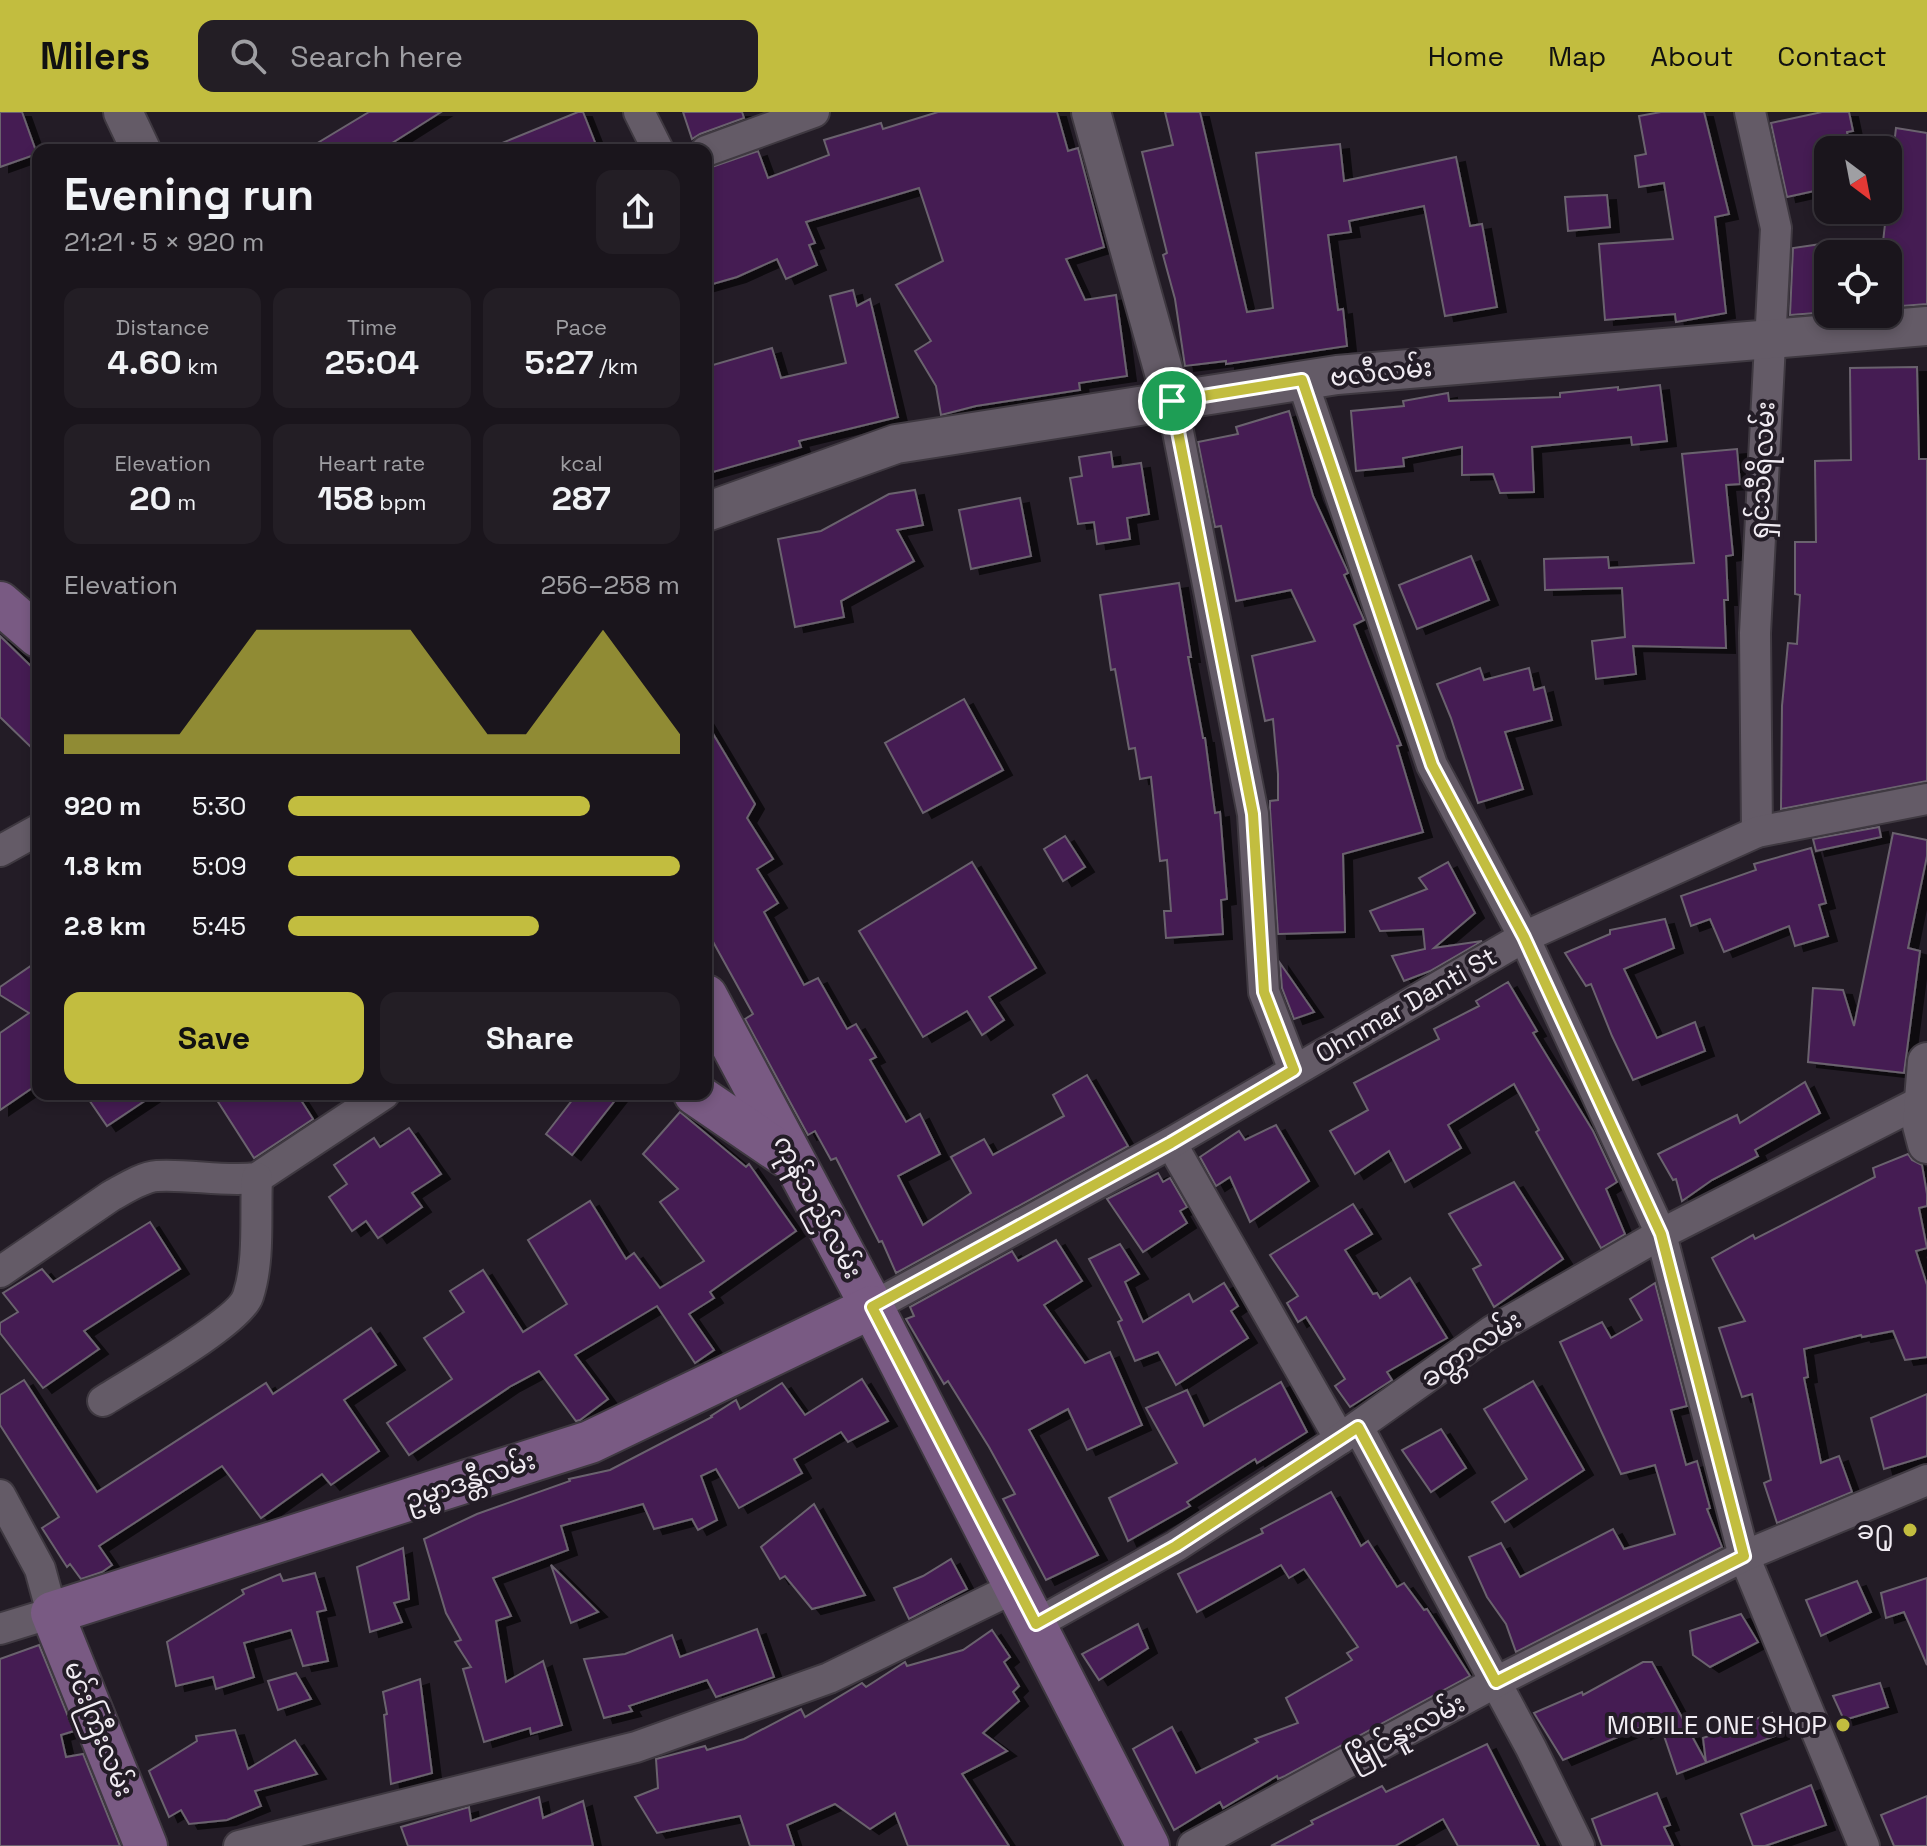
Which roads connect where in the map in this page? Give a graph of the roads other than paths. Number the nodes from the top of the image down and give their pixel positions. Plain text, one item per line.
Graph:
1 (123, 112) edge
2 (639, 112) edge
3 (814, 112) edge
4 (1091, 112) edge
5 (1750, 112) edge
6 (138, 144) edge
7 (655, 144) edge
8 (712, 149) edge
9 (1927, 326) edge
10 (1769, 338) junction
11 (1302, 380) junction
12 (1172, 401) junction
13 (712, 510) edge
14 (0, 603) edge
15 (32, 631) edge
16 (1927, 799) edge
17 (1757, 832) junction
18 (32, 833) edge
19 (0, 851) edge
20 (1524, 937) junction
21 (712, 1007) edge
22 (1927, 1062) edge
23 (1294, 1070) junction
24 (375, 1100) edge
25 (704, 1100) edge
26 (1922, 1101) junction
27 (1171, 1143) junction
28 (1927, 1144) edge
29 (792, 1160) junction
30 (257, 1178) junction
31 (1661, 1234) junction
32 (0, 1272) edge
33 (872, 1307) junction
34 (103, 1401) dead end
35 (1349, 1433) junction
36 (1927, 1480) edge
37 (0, 1495) edge
38 (1744, 1556) junction
39 (1016, 1587) junction
40 (52, 1613) junction
41 (1036, 1624) junction
42 (0, 1629) edge
43 (1496, 1682) junction
44 (146, 1846) edge
45 (239, 1846) edge
46 (1148, 1846) edge
47 (1193, 1846) edge
48 (1579, 1846) edge
49 (1864, 1846) edge

1 - 6 street
2 - 7 street
3 - 8 street
4 - 12 street
5 - 10 street, ရှင်သီရိလမ်း
9 - 10 street, ဗလီလမ်း
10 - 11 street, ဗလီလမ်း
10 - 17 street, ရှင်သီရိလမ်း
11 - 12 street, ဗလီလမ်း
11 - 20 street
12 - 13 street, ဗလီလမ်း
12 - 23 street
14 - 15 main road
16 - 17 street, Ohnmar Danti St
17 - 20 street, Ohnmar Danti St
18 - 19 street
20 - 23 street, Ohnmar Danti St
20 - 31 street
21 - 29 main road, ကုန်သည်လမ်း
22 - 26 street
23 - 27 street, Ohnmar Danti St
24 - 30 street
25 - 29 main road
26 - 28 street
26 - 31 street, ခတ္တာလမ်း
27 - 33 street, Ohnmar Danti St
27 - 35 street
29 - 33 main road, ကုန်သည်လမ်း
30 - 32 street
30 - 34 street
31 - 35 street, ခတ္တာလမ်း
31 - 38 street
33 - 39 main road, ကုန်သည်လမ်း
33 - 40 main road, ဥမ္မာဒန္တီလမ်း
35 - 41 street, ခတ္တာလမ်း
35 - 43 street
36 - 38 street, မြိုင်နူးလမ်း
37 - 40 street
38 - 43 street, မြိုင်နူးလမ်း
38 - 49 street
39 - 41 main road, ကုန်သည်လမ်း
39 - 45 street
40 - 42 street
40 - 44 main road, မင်းကြီးလမ်း
41 - 46 main road, ကုန်သည်လမ်း
43 - 47 street, မြိုင်နူးလမ်း
43 - 48 street

